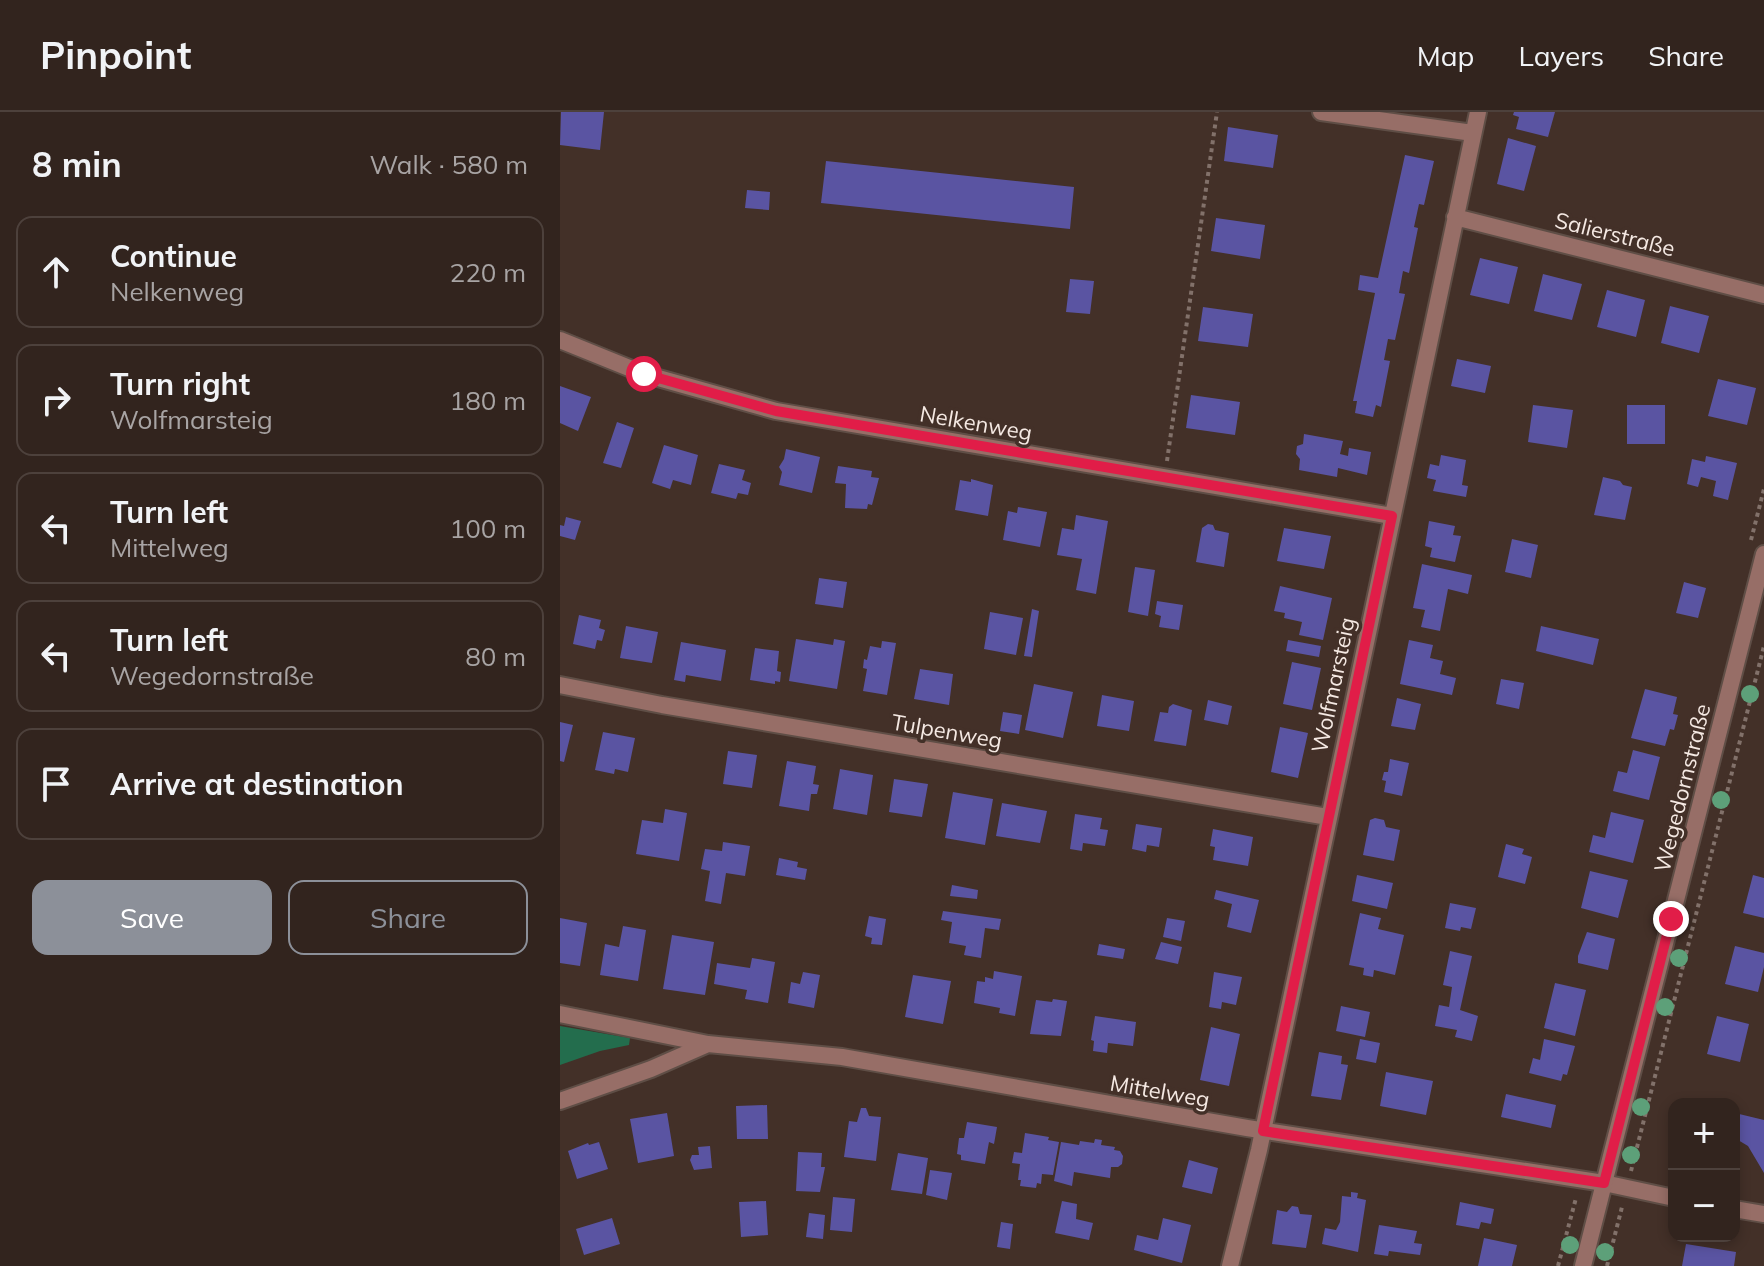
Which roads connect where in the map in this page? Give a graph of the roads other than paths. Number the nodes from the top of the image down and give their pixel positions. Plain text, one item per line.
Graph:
1 (1321, 112) edge
2 (1478, 112) edge
3 (1473, 133) junction
4 (1455, 217) junction
5 (1764, 295) edge
6 (560, 340) edge
7 (1392, 516) junction
8 (1764, 554) edge
9 (560, 685) edge
10 (1328, 817) junction
11 (560, 1014) edge
12 (708, 1044) junction
13 (560, 1101) edge
14 (1263, 1131) junction
15 (1604, 1183) junction
16 (1668, 1197) edge
17 (1740, 1210) edge
18 (1764, 1214) edge
19 (1230, 1266) edge
20 (1583, 1266) edge

1 - 3 street
2 - 3 street, Wolfmarsteig
3 - 4 street, Wolfmarsteig
4 - 5 street, Salierstraße
4 - 7 street, Wolfmarsteig
6 - 7 street, Nelkenweg
7 - 10 street, Wolfmarsteig
8 - 15 street, Wegedornstraße
9 - 10 street, Tulpenweg
10 - 14 street, Wolfmarsteig
11 - 12 street, Mittelweg
12 - 13 street, Mittelweg
12 - 14 street, Mittelweg
14 - 15 street, Mittelweg
14 - 19 street, Wolfmarsteig
15 - 16 street, Mittelweg
15 - 20 street, Wegedornstraße
17 - 18 street

